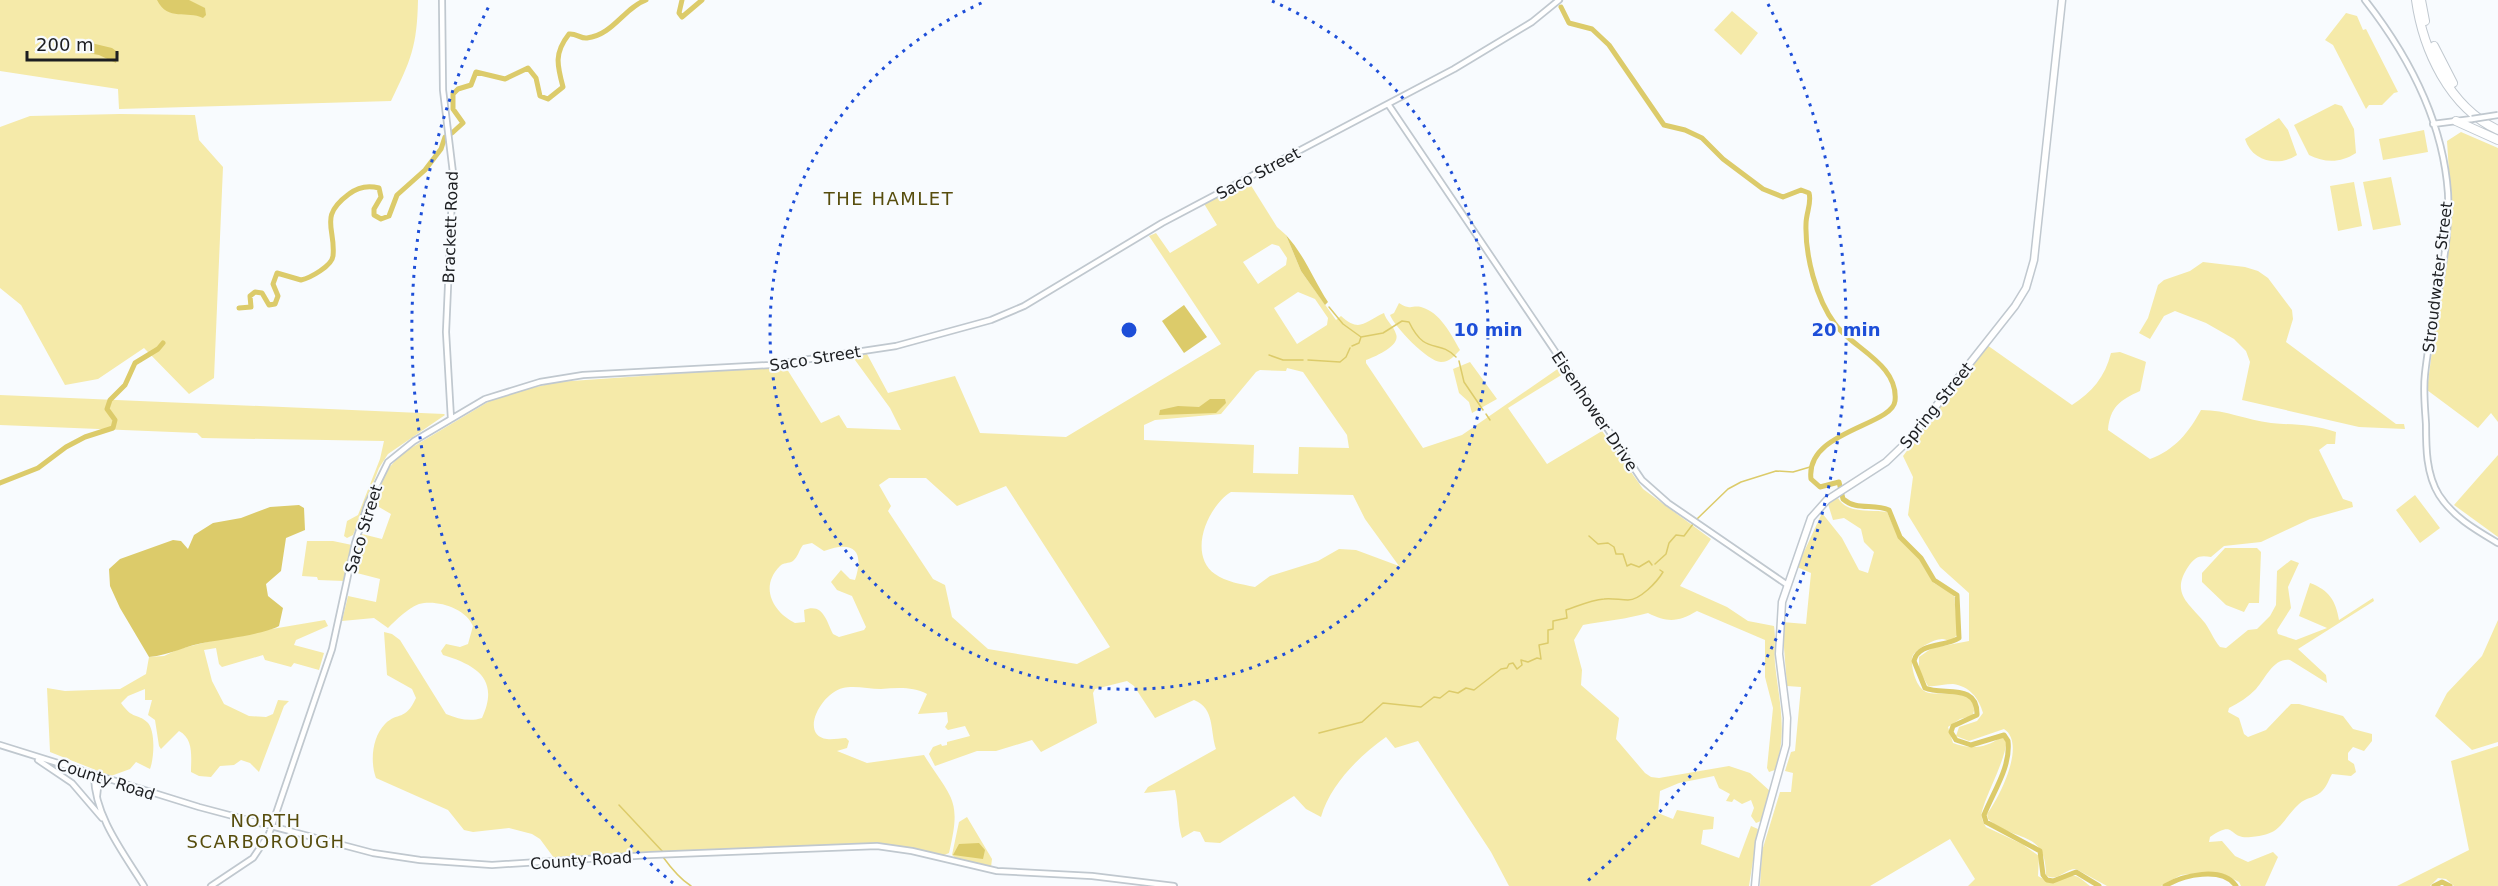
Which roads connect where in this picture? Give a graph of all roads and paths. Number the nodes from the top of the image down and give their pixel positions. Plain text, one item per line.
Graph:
1 (442, 0) edge
2 (1558, 0) edge
3 (2062, 0) edge
4 (2365, 0) edge
5 (2416, 0) edge
6 (2421, 0) edge
7 (1388, 104) junction
8 (2498, 114) edge
9 (2456, 121) joint
10 (2470, 122) junction
11 (2433, 124) junction
12 (2498, 124) edge
13 (2498, 130) edge
14 (2498, 140) edge
15 (451, 419) junction
16 (2498, 543) edge
17 (1786, 584) junction
18 (0, 745) edge
19 (27, 754) junction
20 (97, 777) junction
21 (105, 823) junction
22 (272, 827) junction
23 (1755, 885) edge
24 (144, 886) edge
25 (211, 886) edge
26 (1174, 886) edge

1 - 15 main road, Brackett Road
2 - 7 main road, Saco Street
3 - 17 main road, Spring Street
4 - 11 main road, Stroudwater Street
5 - 13 highway
6 - 12 highway
7 - 15 main road, Saco Street
7 - 17 main road, Eisenhower Drive
8 - 10 main road, bridge
9 - 10 highway
9 - 11 main road
10 - 14 highway
11 - 16 main road, Stroudwater Street
15 - 22 main road, Saco Street
17 - 23 main road, Spring Street
18 - 19 main road, County Road
19 - 20 main road, County Road
19 - 21 main road
20 - 21 main road
20 - 22 main road, County Road
21 - 24 main road
22 - 25 main road, Saco Street
22 - 26 main road, County Road

